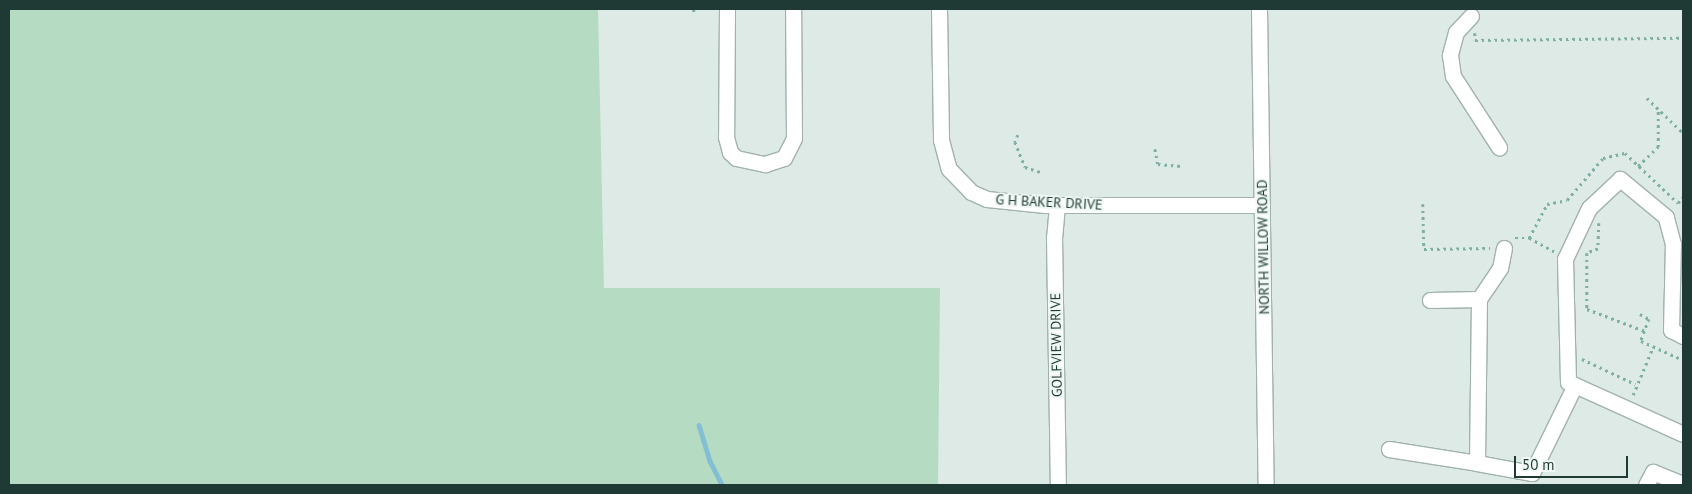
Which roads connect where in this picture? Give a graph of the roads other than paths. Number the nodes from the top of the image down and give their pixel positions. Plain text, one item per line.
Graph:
1 (727, 9) edge
2 (793, 9) edge
3 (939, 9) edge
4 (1259, 9) edge
5 (1473, 20) road end
6 (1499, 147) dead end
7 (1057, 205) junction
8 (1262, 205) junction
9 (1504, 248) road end
10 (1479, 299) junction
11 (1430, 300) dead end
12 (1683, 336) edge
13 (1576, 385) junction
14 (1683, 434) edge
15 (1389, 449) dead end
16 (1477, 463) junction
17 (1529, 479) edge
18 (1674, 483) edge
19 (1058, 485) edge
20 (1266, 485) edge
21 (1646, 485) edge

1 - 2 street
3 - 7 street, G H BAKER DRIVE
4 - 8 street, NORTH WILLOW ROAD
5 - 6 street
7 - 8 street, G H BAKER DRIVE
7 - 19 street, GOLFVIEW DRIVE
8 - 20 street, NORTH WILLOW ROAD
9 - 10 street
10 - 11 street
10 - 16 street
12 - 13 street
13 - 14 street
13 - 17 street
15 - 16 street
16 - 17 street
18 - 21 street

